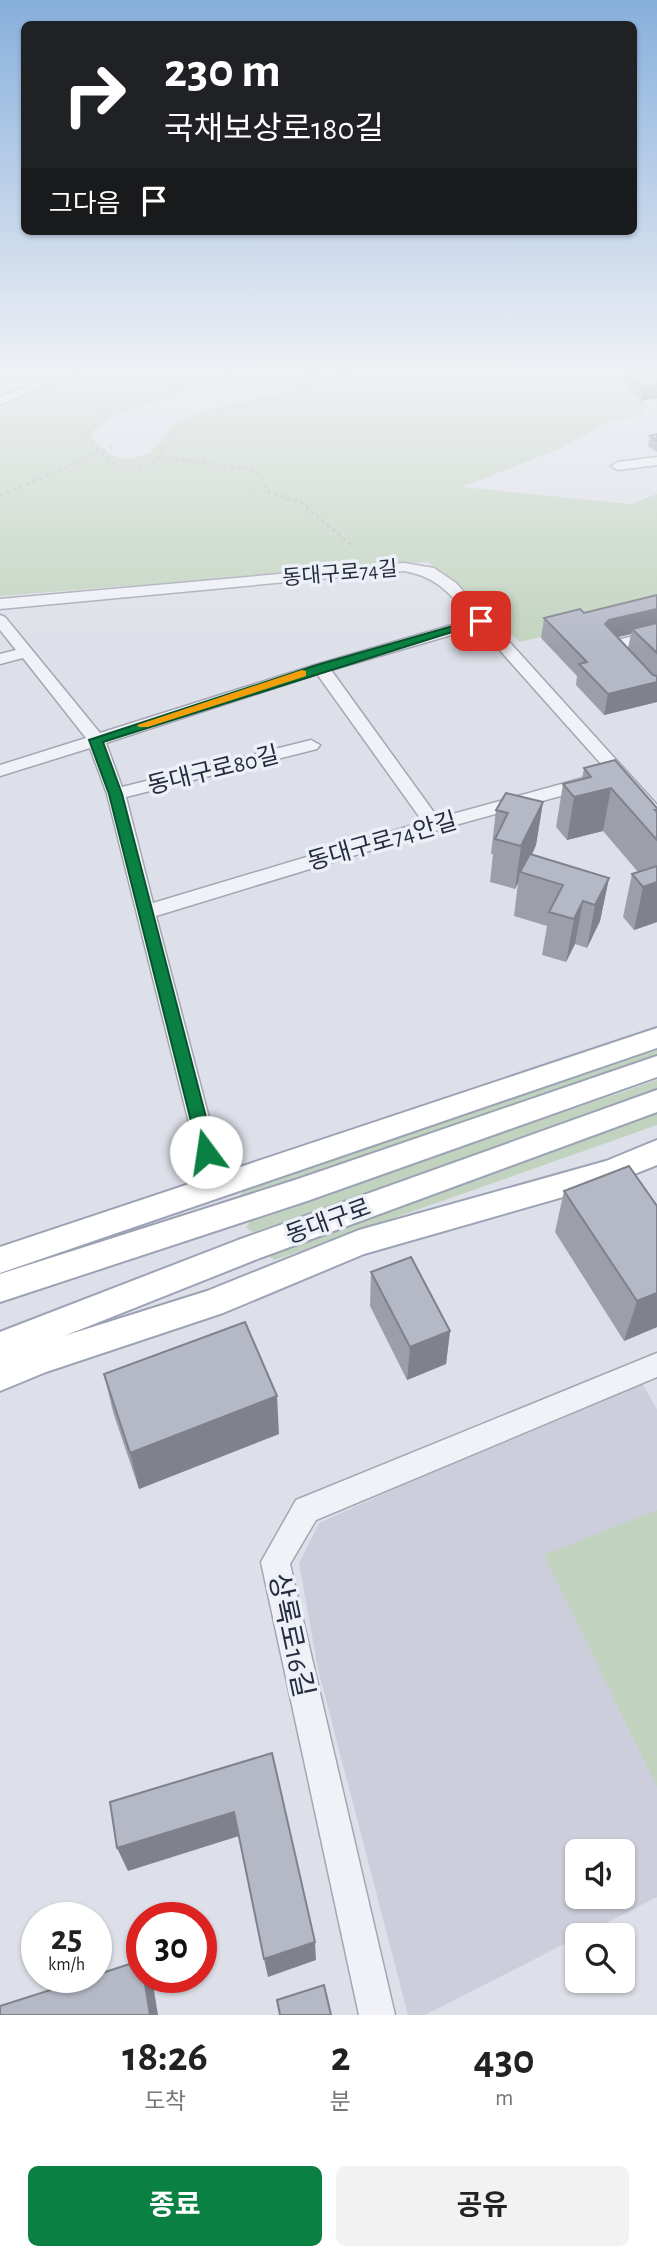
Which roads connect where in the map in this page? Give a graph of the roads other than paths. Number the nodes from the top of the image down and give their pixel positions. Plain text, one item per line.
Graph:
1 (641, 463) edge
2 (618, 466) dead end
3 (0, 604) edge
4 (0, 620) edge
5 (481, 621) junction
6 (657, 635) edge
7 (26, 652) junction
8 (0, 659) edge
9 (630, 664) edge
10 (321, 667) junction
11 (96, 740) junction
12 (310, 745) dead end
13 (0, 771) edge
14 (620, 774) junction
15 (116, 794) junction
16 (657, 816) edge
17 (434, 825) junction
18 (146, 912) junction
19 (657, 1038) edge
20 (657, 1066) edge
21 (657, 1101) edge
22 (206, 1152) dead end
23 (657, 1152) edge
24 (8, 1270) edge
25 (13, 1348) edge
26 (657, 1364) edge
27 (0, 1376) edge
28 (0, 1382) edge
29 (377, 2015) edge

1 - 2 street
3 - 5 street, 동대구로74길
4 - 7 street, 동대구로80길
5 - 10 street
5 - 14 street, 동대구로74길
6 - 9 street
7 - 8 street
7 - 11 street, 동대구로80길
10 - 11 street
10 - 17 street
11 - 13 street
11 - 15 street, 동대구로80길
12 - 15 street, 동대구로80길
14 - 16 street, 동대구로74길
14 - 17 street, 동대구로74안길
15 - 18 street, 동대구로80길
17 - 18 street, 동대구로74안길
18 - 22 street, 동대구로80길
19 - 24 main road, 동대구로
20 - 24 main road, 동대구로
21 - 25 main road, 동대구로
23 - 25 main road, 동대구로
25 - 27 main road
25 - 28 main road
26 - 29 street, 상록로16길

